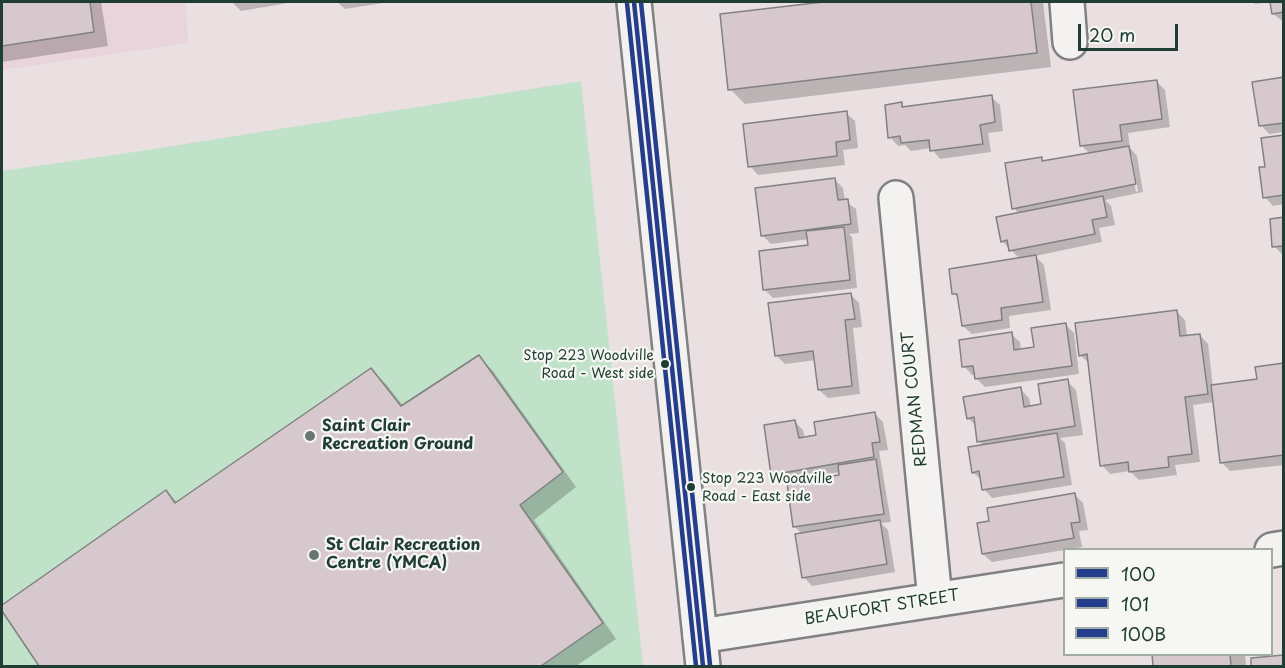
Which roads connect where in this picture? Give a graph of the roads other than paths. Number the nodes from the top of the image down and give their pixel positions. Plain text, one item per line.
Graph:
1 (634, 2) edge
2 (1067, 2) edge
3 (1070, 42) dead end
4 (896, 198) dead end
5 (1063, 580) edge
6 (935, 600) junction
7 (701, 651) edge

1 - 7 street
2 - 3 street
4 - 6 street, REDMAN COURT
5 - 6 street, BEAUFORT STREET
6 - 7 street, BEAUFORT STREET

